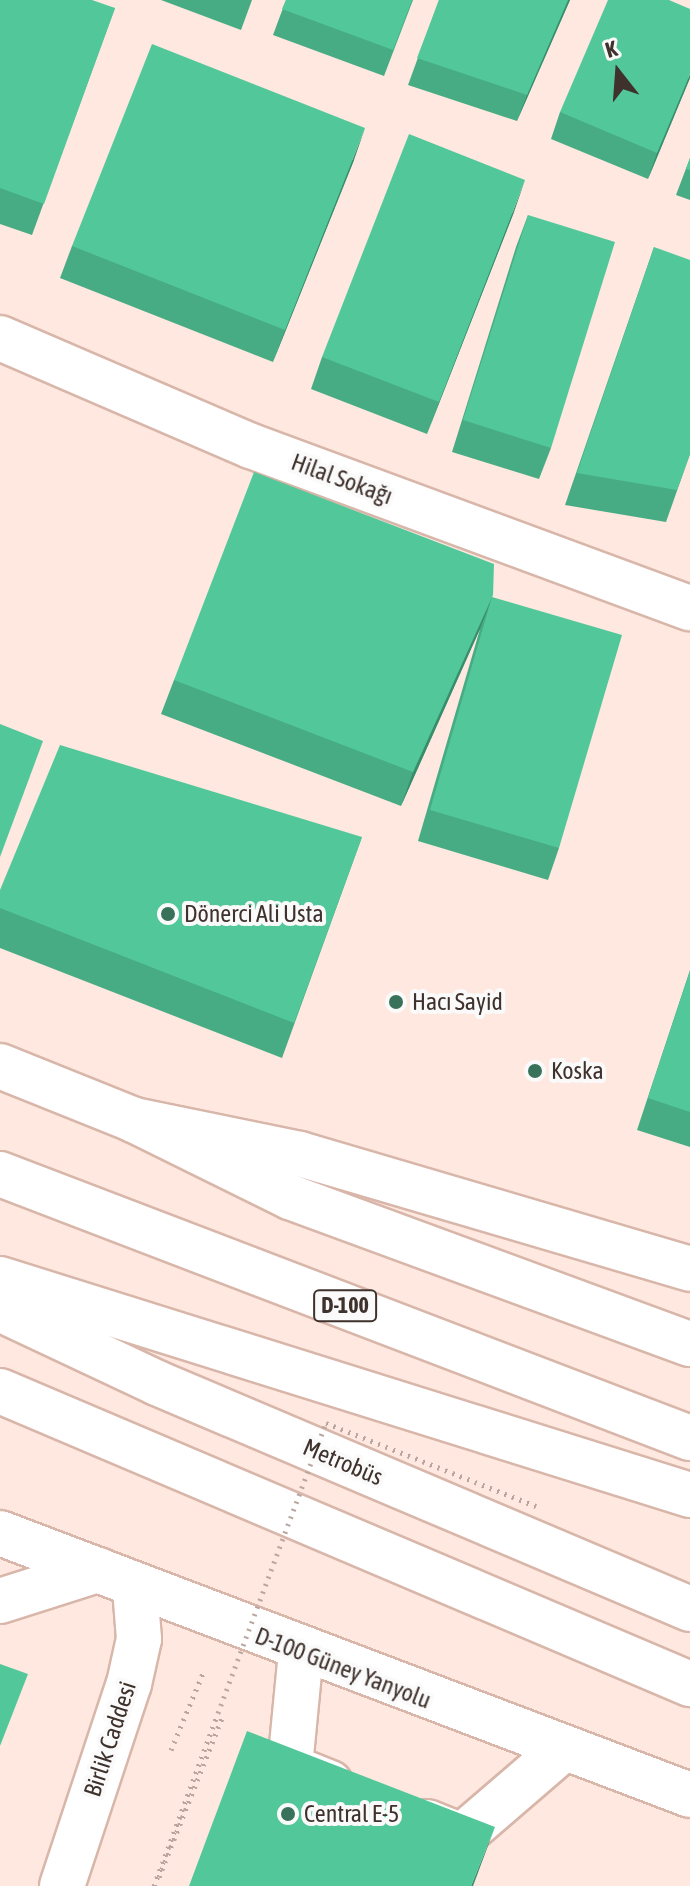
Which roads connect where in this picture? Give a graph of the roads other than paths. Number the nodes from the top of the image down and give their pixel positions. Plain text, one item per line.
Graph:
1 (0, 338) edge
2 (690, 608) edge
3 (0, 1066) edge
4 (134, 1120) junction
5 (0, 1174) edge
6 (690, 1269) edge
7 (0, 1279) edge
8 (0, 1309) edge
9 (690, 1344) edge
10 (0, 1391) edge
11 (0, 1409) edge
12 (690, 1438) edge
13 (129, 1446) junction
14 (690, 1495) edge
15 (0, 1533) edge
16 (116, 1579) junction
17 (0, 1601) edge
18 (690, 1609) edge
19 (301, 1652) junction
20 (690, 1684) edge
21 (562, 1750) junction
22 (690, 1795) edge
23 (62, 1886) edge

1 - 2 main road, Hilal Sokağı
3 - 4 main road
4 - 6 main road
4 - 9 main road
5 - 12 main road, D-100
7 - 14 main road
8 - 18 main road, Metrobüs
10 - 13 main road
11 - 13 main road
13 - 20 main road
15 - 16 main road, D-100 Güney Yanyolu
16 - 17 main road
16 - 19 main road, D-100 Güney Yanyolu
16 - 23 main road, Birlik Caddesi
19 - 21 main road, D-100 Güney Yanyolu
19 - 21 main road
21 - 22 main road, D-100 Güney Yanyolu

